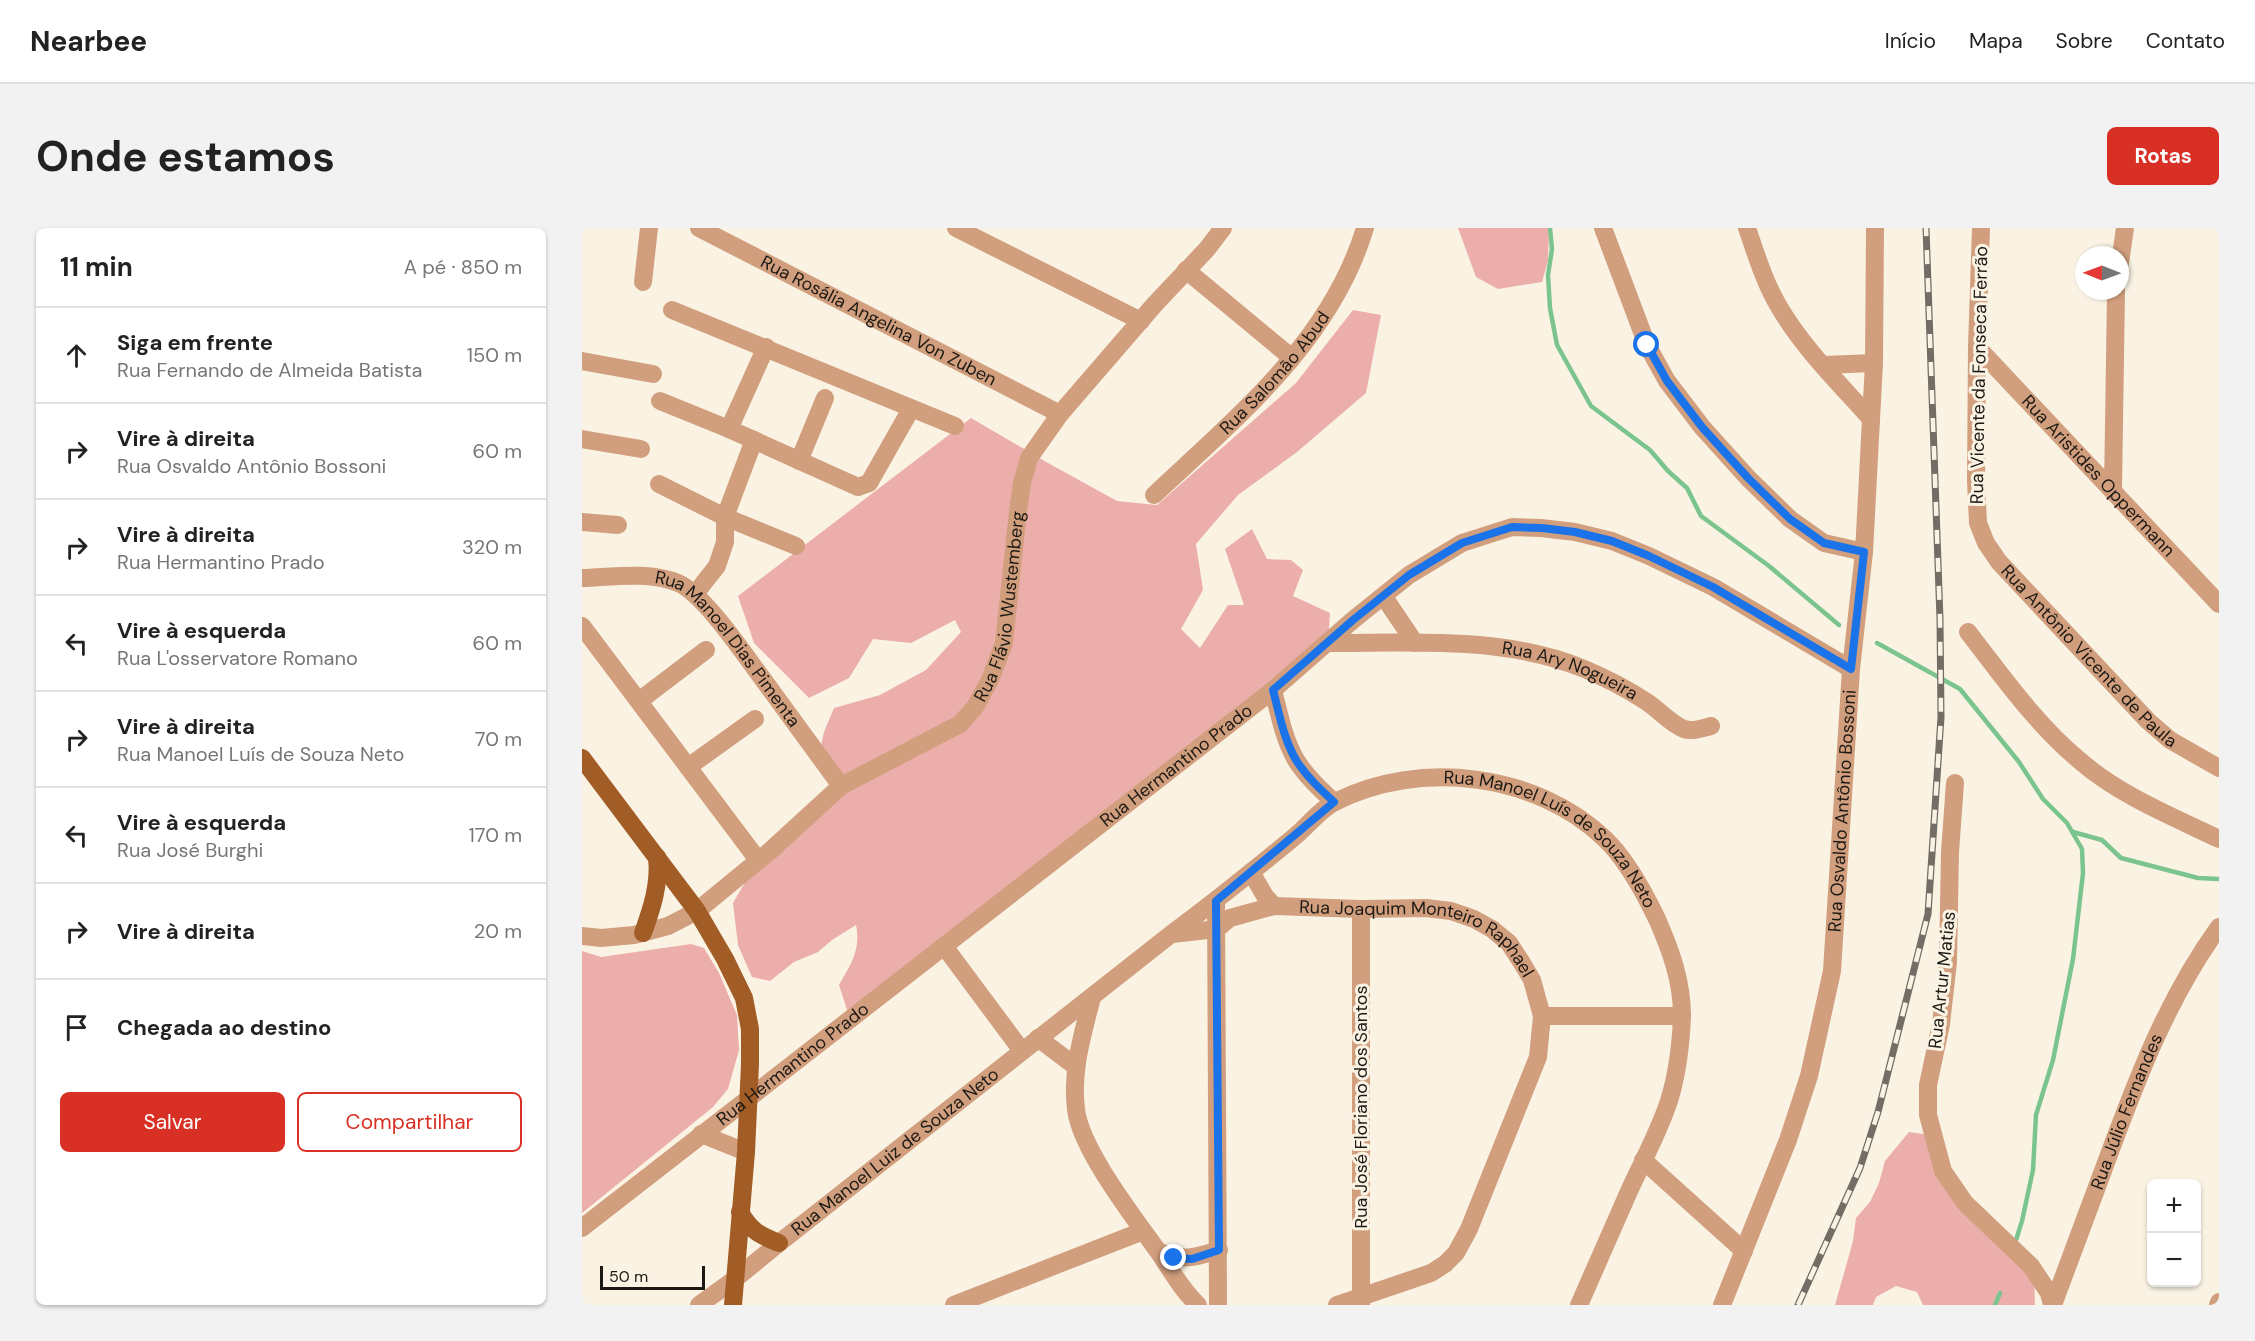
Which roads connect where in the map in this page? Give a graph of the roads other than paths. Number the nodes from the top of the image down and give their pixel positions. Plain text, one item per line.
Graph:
1 (649, 228) edge
2 (699, 228) edge
3 (956, 228) edge
4 (1222, 228) edge
5 (1365, 228) edge
6 (1603, 228) edge
7 (1747, 228) edge
8 (1875, 228) edge
9 (1981, 228) edge
10 (2125, 228) edge
11 (2122, 246) edge
12 (1186, 270) junction
13 (643, 282) dead end
14 (2116, 300) edge
15 (672, 310) dead end
16 (1141, 321) junction
17 (766, 347) junction
18 (1977, 347) junction
19 (1292, 358) junction
20 (582, 361) edge
21 (1874, 363) junction
22 (1823, 365) junction
23 (653, 374) dead end
24 (825, 398) dead end
25 (660, 401) dead end
26 (911, 409) junction
27 (1060, 414) junction
28 (1871, 419) junction
29 (956, 426) dead end
30 (729, 429) junction
31 (582, 439) edge
32 (754, 440) junction
33 (640, 449) dead end
34 (799, 460) junction
35 (659, 484) dead end
36 (2113, 489) junction
37 (1154, 495) dead end
38 (725, 517) junction
39 (582, 522) edge
40 (1978, 523) joint
41 (618, 525) dead end
42 (796, 546) dead end
43 (1864, 552) junction
44 (582, 578) edge
45 (695, 594) junction
46 (1384, 597) junction
47 (2219, 602) edge
48 (582, 626) edge
49 (1968, 632) dead end
50 (1328, 643) junction
51 (1415, 643) junction
52 (706, 650) dead end
53 (1851, 669) junction
54 (1273, 690) junction
55 (639, 701) junction
56 (755, 718) dead end
57 (1711, 726) dead end
58 (582, 758) edge
59 (688, 767) junction
60 (2219, 768) edge
61 (1955, 783) dead end
62 (841, 786) junction
63 (1334, 802) junction
64 (2219, 838) edge
65 (657, 857) junction
66 (758, 860) junction
67 (1251, 872) junction
68 (1216, 901) junction
69 (1274, 906) junction
70 (1361, 909) junction
71 (697, 911) junction
72 (2219, 927) edge
73 (1217, 929) junction
74 (643, 933) junction
75 (1170, 935) junction
76 (582, 936) edge
77 (944, 946) junction
78 (1092, 997) junction
79 (1542, 1016) junction
80 (1682, 1016) junction
81 (1038, 1038) junction
82 (1022, 1051) junction
83 (1075, 1066) junction
84 (748, 1097) junction
85 (701, 1134) junction
86 (746, 1152) junction
87 (1643, 1160) junction
88 (740, 1212) junction
89 (582, 1228) edge
90 (1143, 1231) junction
91 (779, 1243) junction
92 (1219, 1250) junction
93 (1744, 1251) junction
94 (1159, 1252) junction
95 (735, 1279) junction
96 (1361, 1301) edge
97 (699, 1305) edge
98 (733, 1305) edge
99 (954, 1305) edge
100 (1198, 1305) edge
101 (1218, 1305) edge
102 (1337, 1305) edge
103 (1579, 1305) edge
104 (1722, 1305) edge
105 (2052, 1305) edge

1 - 13 street
2 - 27 street, Rua Rosália Angelina Von Zuben
3 - 16 street
4 - 12 street, Rua Flávio Wustemberg
5 - 19 street, Rua Salomão Abud
6 - 43 street
7 - 22 street
8 - 21 street, Rua Osvaldo Antônio Bossoni
9 - 18 street, Rua Vicente da Fonseca Ferrão
10 - 11 street
12 - 16 street, Rua Flávio Wustemberg
12 - 19 street
14 - 36 street
15 - 17 street
16 - 27 street, Rua Flávio Wustemberg
17 - 26 street
17 - 30 street
18 - 36 street, Rua Aristides Oppermann
18 - 40 street, Rua Vicente da Fonseca Ferrão
19 - 37 street, Rua Salomão Abud
20 - 23 street
21 - 22 street
21 - 28 street, Rua Osvaldo Antônio Bossoni
22 - 28 street
24 - 34 street
25 - 30 street
26 - 29 street
26 - 34 street
27 - 62 street, Rua Flávio Wustemberg
28 - 43 street, Rua Osvaldo Antônio Bossoni
30 - 32 street
31 - 33 street
32 - 34 street
32 - 38 street
35 - 38 street
36 - 47 street, Rua Aristides Oppermann
38 - 42 street
38 - 45 street
39 - 41 street
40 - 60 street, Rua Antônio Vicente de Paula
43 - 53 street, Rua Osvaldo Antônio Bossoni
44 - 45 street, Rua Manoel Dias Pimenta
45 - 62 street, Rua Manoel Dias Pimenta
46 - 50 street, Rua Hermantino Prado
46 - 51 street
46 - 53 street, Rua Hermantino Prado
48 - 55 street
49 - 64 street
50 - 51 street, Rua Ary Nogueira
50 - 54 street, Rua Hermantino Prado
51 - 57 street, Rua Ary Nogueira
52 - 55 street
53 - 93 street, Rua Osvaldo Antônio Bossoni
54 - 63 street
54 - 77 street, Rua Hermantino Prado
55 - 59 street
56 - 59 street
58 - 65 main road
59 - 66 street
61 - 105 street, Rua Artur Matias
62 - 66 street, Rua Flávio Wustemberg
63 - 67 street, Rua Manoel Luís de Souza Neto
63 - 80 street, Rua Manoel Luís de Souza Neto
65 - 71 main road
65 - 74 main road
66 - 71 street, Rua Flávio Wustemberg
67 - 68 street, Rua Manoel Luís de Souza Neto
67 - 69 street, Rua Joaquim Monteiro Raphael
68 - 73 street
68 - 75 street, Rua Manoel Luís de Souza Neto
69 - 70 street, Rua Joaquim Monteiro Raphael
69 - 73 street
70 - 79 street, Rua Joaquim Monteiro Raphael
70 - 96 street, Rua José Floriano dos Santos
71 - 74 street, Rua Flávio Wustemberg
71 - 84 main road
72 - 105 street, Rua Júlio Fernandes
73 - 75 street
73 - 92 street
74 - 76 street, Rua Flávio Wustemberg
75 - 78 street, Rua Manoel Luís de Souza Neto
77 - 82 street
77 - 84 street, Rua Hermantino Prado
78 - 81 street, Rua Manoel Luiz de Souza Neto
78 - 83 street
79 - 80 street
79 - 96 street, Rua Joaquim Monteiro Raphael
80 - 87 street, Rua Manoel Luís de Souza Neto
81 - 82 street, Rua Manoel Luiz de Souza Neto
81 - 83 street
82 - 91 street, Rua Manoel Luiz de Souza Neto
83 - 90 street
84 - 85 street, Rua Hermantino Prado
84 - 86 main road
85 - 86 street
85 - 89 street, Rua Hermantino Prado
86 - 88 main road
87 - 93 street
87 - 103 street, Rua Manoel Luís de Souza Neto
88 - 91 main road
88 - 95 main road
90 - 94 street
90 - 99 street
91 - 95 street, Rua Manoel Luiz de Souza Neto
92 - 94 street
92 - 101 street
93 - 104 street, Rua Osvaldo Antônio Bossoni
94 - 100 street
95 - 97 street, Rua Manoel Luiz de Souza Neto
95 - 98 main road
96 - 102 street, Rua Joaquim Monteiro Raphael

